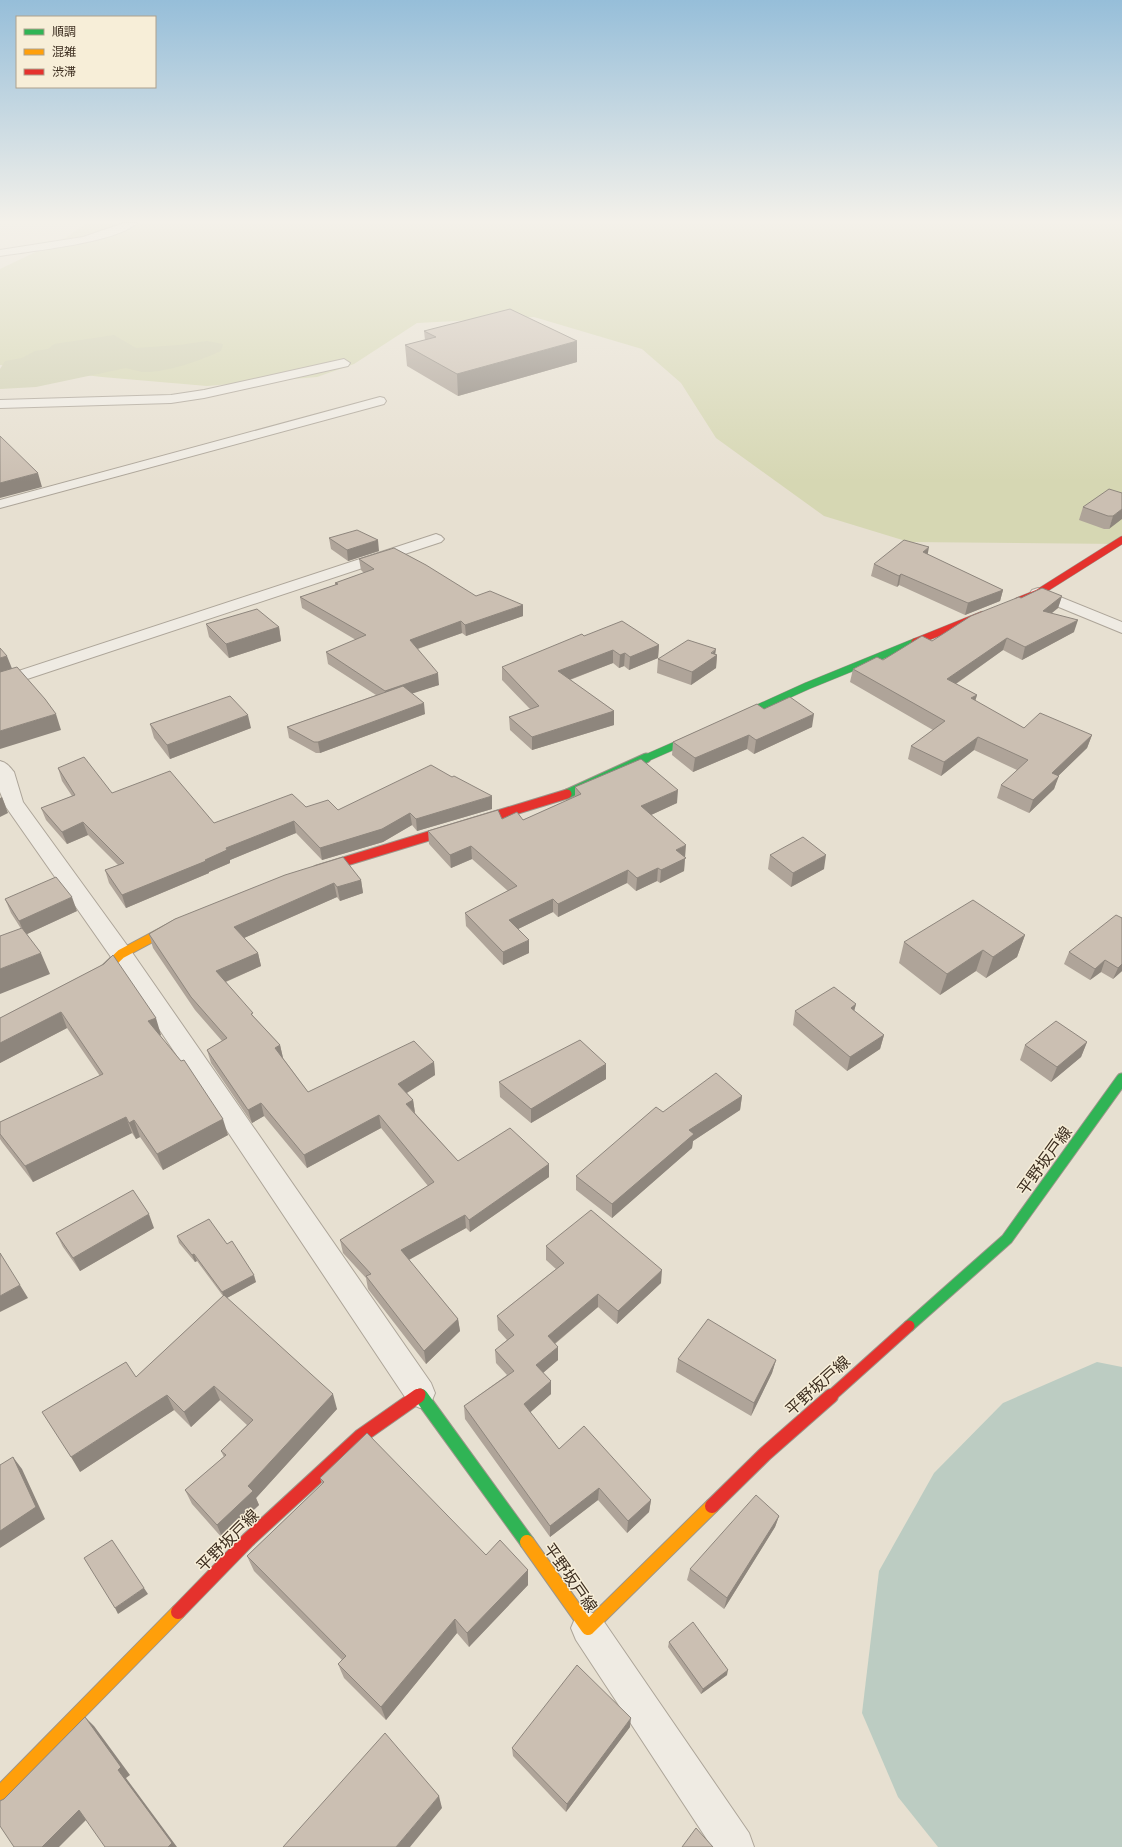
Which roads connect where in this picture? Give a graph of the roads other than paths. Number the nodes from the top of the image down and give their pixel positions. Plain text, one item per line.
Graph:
1 (344, 363) dead end
2 (380, 401) dead end
3 (0, 404) edge
4 (0, 504) edge
5 (436, 539) dead end
6 (1122, 540) edge
7 (1038, 593) junction
8 (1010, 604) edge
9 (988, 613) edge
10 (1122, 628) edge
11 (0, 682) edge
12 (728, 722) edge
13 (707, 732) edge
14 (0, 767) edge
15 (309, 872) edge
16 (185, 920) edge
17 (121, 954) junction
18 (88, 980) edge
19 (1122, 1080) edge
20 (420, 1392) junction
21 (588, 1628) junction
22 (0, 1793) edge
23 (735, 1847) edge

1 - 3 street
2 - 4 street
5 - 11 street
6 - 7 street
7 - 8 street
7 - 10 street
9 - 12 street
13 - 15 street
14 - 17 street
16 - 17 street
17 - 18 street
17 - 20 street
19 - 21 street, 平野坂戸線
20 - 21 street, 平野坂戸線
20 - 22 street, 平野坂戸線
21 - 23 street

